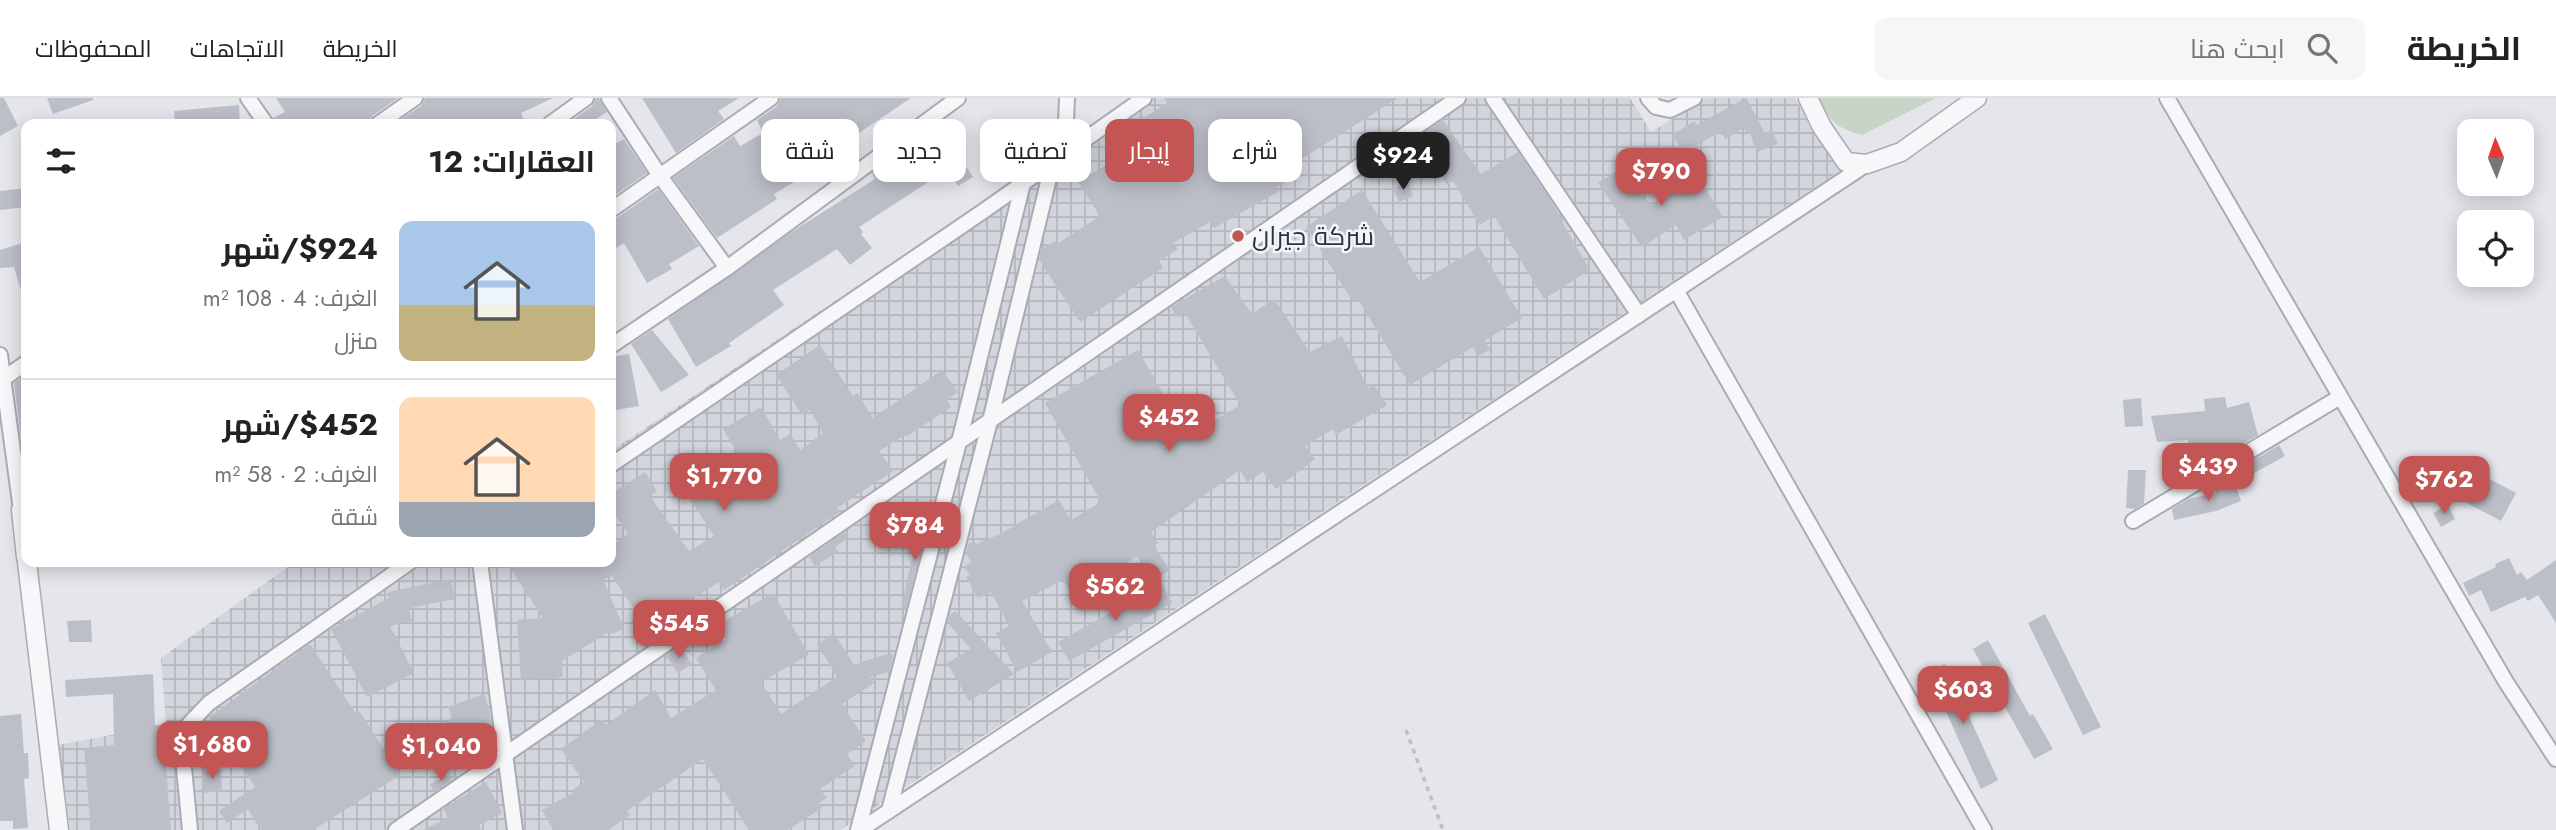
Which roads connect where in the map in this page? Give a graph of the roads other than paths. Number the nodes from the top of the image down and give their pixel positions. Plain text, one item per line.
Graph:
1 (248, 98) edge
2 (415, 98) edge
3 (586, 98) edge
4 (609, 98) edge
5 (771, 98) edge
6 (958, 98) edge
7 (1067, 98) edge
8 (1144, 98) edge
9 (1458, 98) edge
10 (1493, 98) edge
11 (1648, 98) edge
12 (1694, 98) edge
13 (1808, 98) edge
14 (1977, 98) edge
15 (2167, 98) edge
16 (263, 119) edge
17 (384, 119) edge
18 (557, 119) edge
19 (1066, 119) edge
20 (1091, 135) edge
21 (1867, 164) junction
22 (660, 176) junction
23 (1048, 182) edge
24 (1023, 183) joint
25 (616, 207) edge
26 (727, 268) junction
27 (1676, 290) junction
28 (1639, 315) junction
29 (616, 343) edge
30 (0, 355) edge
31 (21, 366) edge
32 (3, 379) junction
33 (2340, 397) junction
34 (968, 405) junction
35 (984, 425) junction
36 (959, 442) junction
37 (616, 462) edge
38 (21, 490) edge
39 (2133, 521) dead end
40 (929, 555) junction
41 (28, 567) edge
42 (403, 567) edge
43 (481, 567) edge
44 (950, 576) junction
45 (505, 755) junction
46 (2556, 759) edge
47 (889, 811) junction
48 (59, 830) edge
49 (190, 830) edge
50 (396, 830) edge
51 (515, 830) edge
52 (859, 830) edge
53 (1984, 830) edge

1 - 16 street
2 - 17 street
3 - 18 street
4 - 22 street
5 - 22 street
6 - 26 street
7 - 19 street
8 - 20 street
9 - 35 street
10 - 28 street
11 - 12 street
13 - 21 street
14 - 21 street
15 - 33 street
21 - 27 street
22 - 25 street
22 - 26 street
23 - 35 street
24 - 34 street
24 - 37 street
26 - 29 street
27 - 28 street
27 - 53 street
28 - 47 street
30 - 32 street
31 - 32 street
32 - 38 street
33 - 39 street
33 - 46 street
34 - 35 street
34 - 36 street
35 - 36 street
35 - 44 street
36 - 40 street
36 - 45 street
40 - 44 street
40 - 52 street
41 - 48 street
42 - 49 street
43 - 45 street
44 - 47 street
45 - 50 street
45 - 51 street
47 - 52 street

